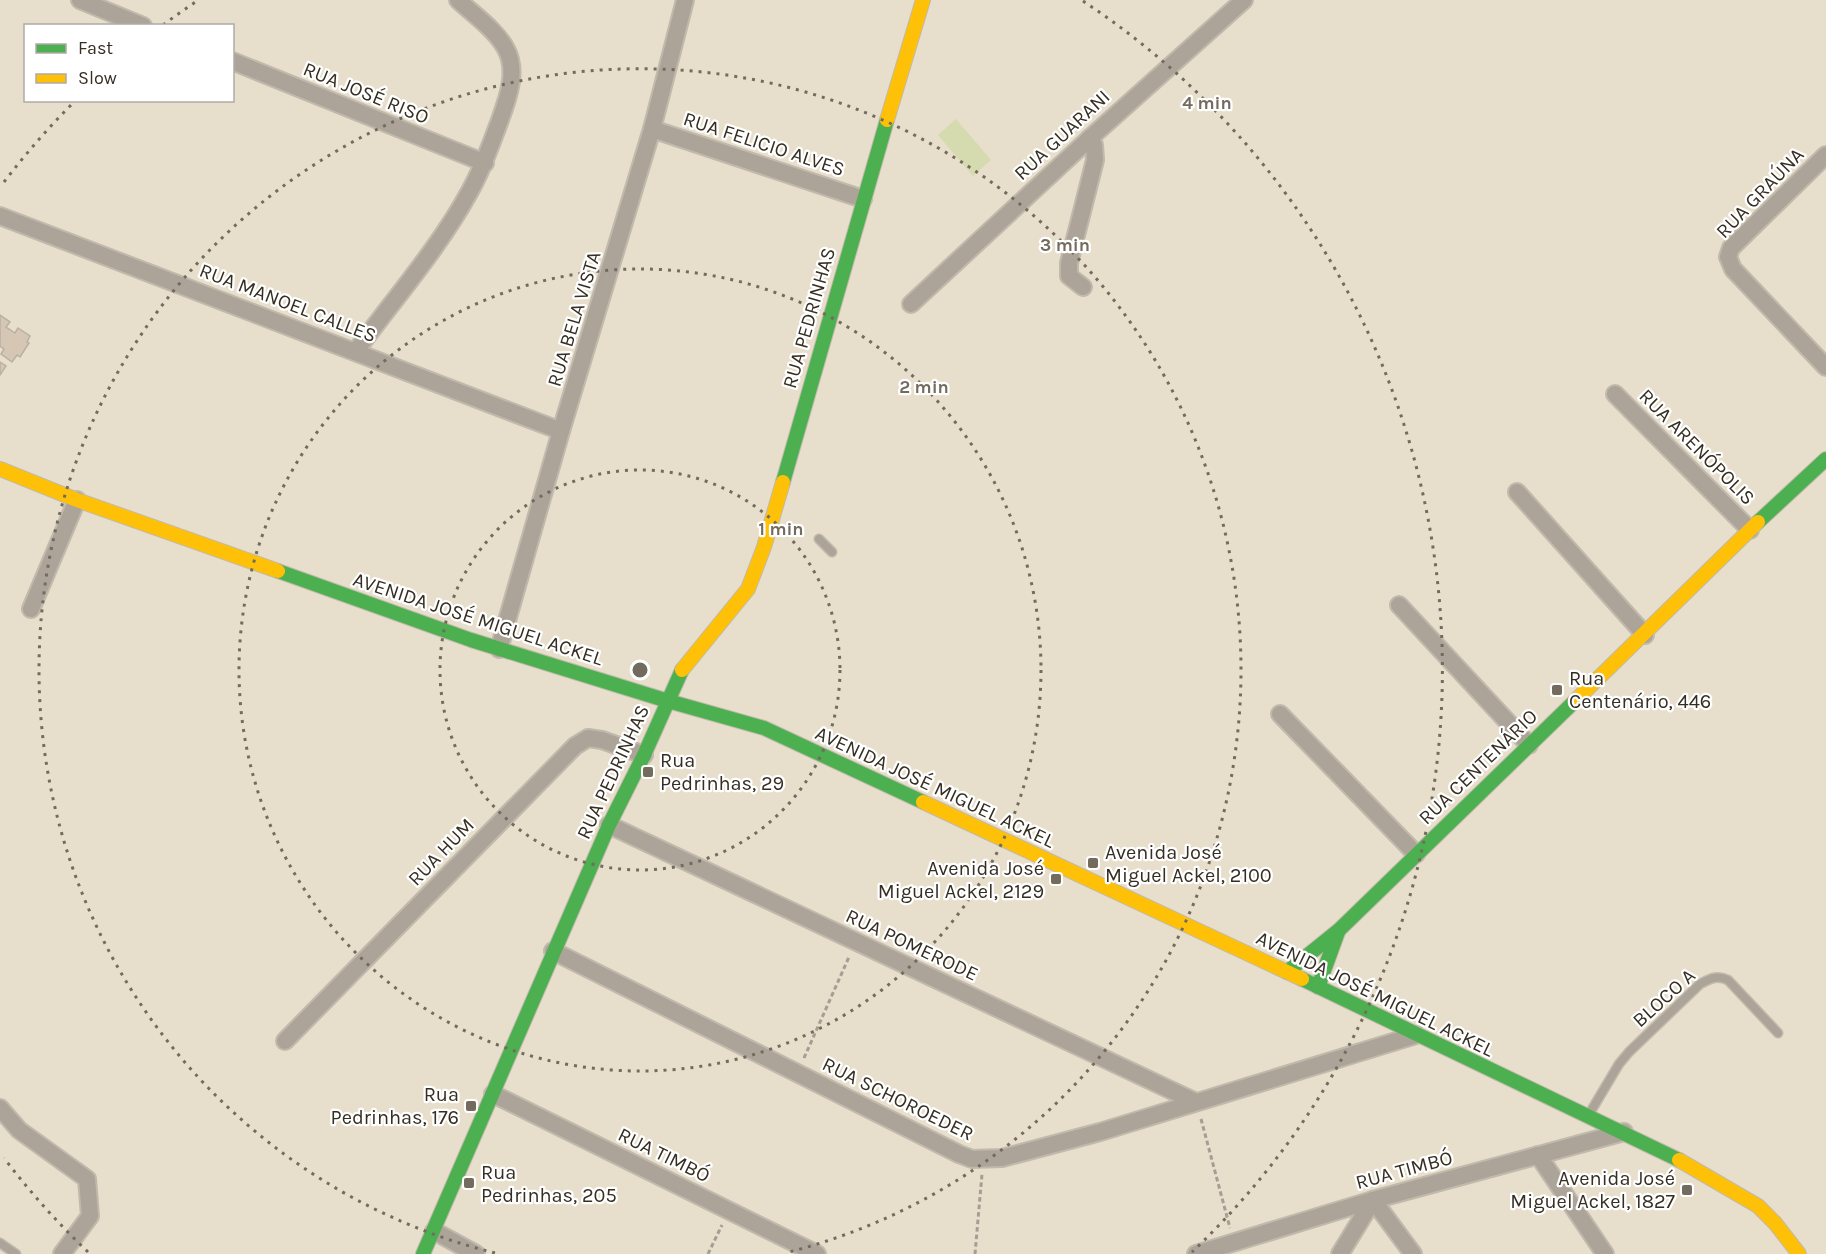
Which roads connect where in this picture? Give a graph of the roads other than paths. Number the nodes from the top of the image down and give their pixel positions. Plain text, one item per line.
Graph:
1 (80, 0) edge
2 (458, 0) edge
3 (685, 0) edge
4 (924, 0) edge
5 (1244, 0) edge
6 (138, 24) edge
7 (234, 62) edge
8 (652, 129) junction
9 (1090, 138) junction
10 (1826, 155) edge
11 (485, 163) junction
12 (863, 199) junction
13 (0, 216) edge
14 (1083, 287) dead end
15 (911, 304) dead end
16 (356, 351) junction
17 (1826, 367) edge
18 (1614, 394) dead end
19 (561, 431) junction
20 (1826, 459) edge
21 (0, 469) edge
22 (1516, 492) dead end
23 (77, 500) junction
24 (1750, 530) junction
25 (819, 539) dead end
26 (832, 552) dead end
27 (1399, 605) dead end
28 (31, 609) dead end
29 (1645, 635) junction
30 (500, 649) junction
31 (668, 702) junction
32 (1280, 714) dead end
33 (1528, 745) junction
34 (644, 755) junction
35 (609, 825) junction
36 (1416, 854) junction
37 (1339, 930) junction
38 (553, 951) junction
39 (1287, 972) junction
40 (1318, 987) junction
41 (1778, 1033) dead end
42 (1416, 1035) junction
43 (285, 1041) dead end
44 (493, 1095) junction
45 (1196, 1102) junction
46 (0, 1108) edge
47 (1588, 1117) junction
48 (1624, 1132) junction
49 (1538, 1155) junction
50 (1372, 1200) junction
51 (434, 1231) junction
52 (0, 1243) edge
53 (16, 1254) edge
54 (62, 1254) edge
55 (423, 1254) edge
56 (476, 1254) edge
57 (817, 1254) edge
58 (1196, 1254) edge
59 (1340, 1254) edge
60 (1413, 1254) edge
61 (1605, 1254) edge
62 (1799, 1254) edge

1 - 6 street
2 - 11 street
3 - 8 street, RUA BELA VISTA
4 - 12 street, RUA PEDRINHAS
5 - 9 street, RUA GUARANI
7 - 11 street, RUA JOSÉ RISO
8 - 12 street, RUA FELICIO ALVES
8 - 19 street, RUA BELA VISTA
9 - 14 street
9 - 15 street, RUA GUARANI
10 - 17 street, RUA GRAÚNA
11 - 16 street
12 - 31 street, RUA PEDRINHAS
13 - 16 street, RUA MANOEL CALLES
16 - 19 street, RUA MANOEL CALLES
18 - 24 street, RUA ARENÓPOLIS
19 - 30 street, RUA BELA VISTA
20 - 24 street, RUA CENTENÁRIO
21 - 23 street, AVENIDA JOSÉ MIGUEL ACKEL
22 - 29 street
23 - 28 street
23 - 30 street, AVENIDA JOSÉ MIGUEL ACKEL
24 - 29 street, RUA CENTENÁRIO
25 - 26 lane
27 - 33 street
29 - 33 street, RUA CENTENÁRIO
30 - 31 street, AVENIDA JOSÉ MIGUEL ACKEL
31 - 34 street, RUA PEDRINHAS
31 - 39 street, AVENIDA JOSÉ MIGUEL ACKEL
32 - 36 street
33 - 36 street, RUA CENTENÁRIO
34 - 35 street, RUA PEDRINHAS
34 - 43 street, RUA HUM
35 - 38 street, RUA PEDRINHAS
35 - 45 street, RUA POMERODE
36 - 37 street, RUA CENTENÁRIO
37 - 39 street, RUA CENTENÁRIO
37 - 40 street, RUA CENTENÁRIO
38 - 44 street, RUA PEDRINHAS
38 - 45 street, RUA SCHOROEDER
39 - 40 street, AVENIDA JOSÉ MIGUEL ACKEL
40 - 42 street, AVENIDA JOSÉ MIGUEL ACKEL
41 - 47 lane, BLOCO A
42 - 45 street, RUA SCHOROEDER
42 - 47 street, AVENIDA JOSÉ MIGUEL ACKEL
44 - 51 street, RUA PEDRINHAS
44 - 57 street, RUA TIMBÓ
46 - 54 street
47 - 48 street, AVENIDA JOSÉ MIGUEL ACKEL
48 - 49 street, RUA TIMBÓ
48 - 62 street, AVENIDA JOSÉ MIGUEL ACKEL
49 - 50 street, RUA TIMBÓ
49 - 61 street
50 - 58 street, RUA TIMBÓ
50 - 59 street
50 - 60 street
51 - 55 street, RUA PEDRINHAS
51 - 56 street
52 - 53 lane

